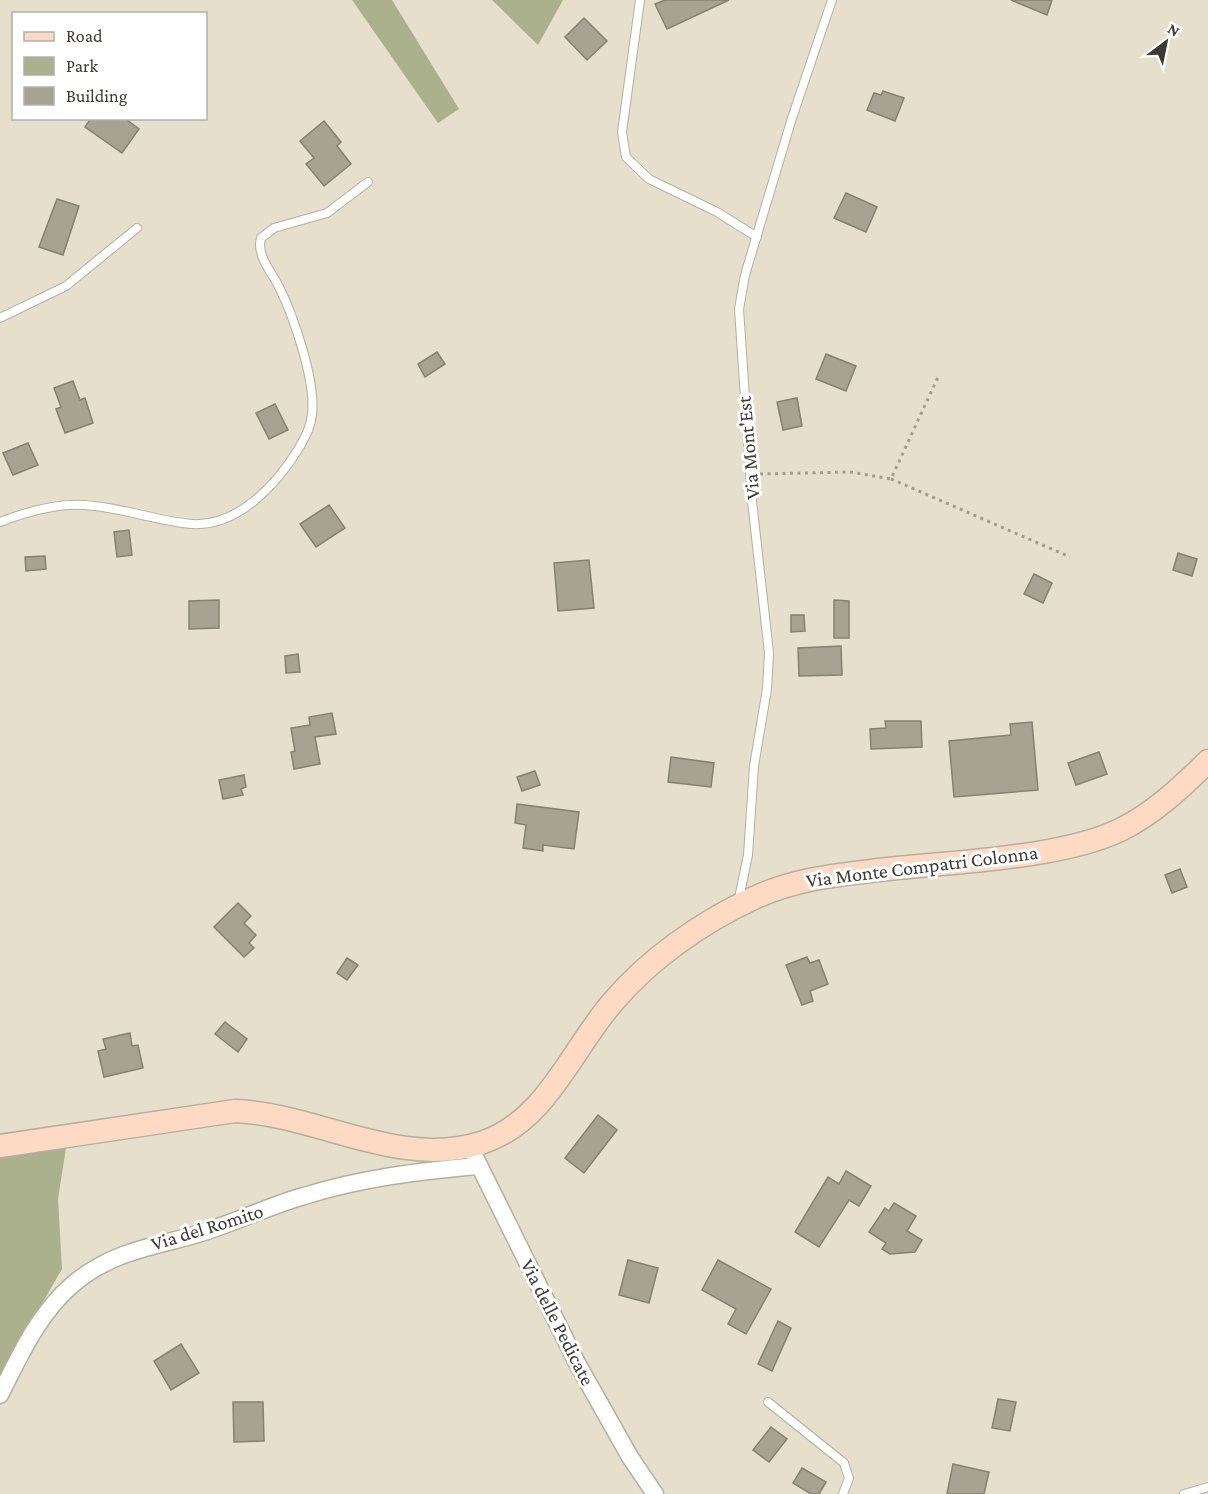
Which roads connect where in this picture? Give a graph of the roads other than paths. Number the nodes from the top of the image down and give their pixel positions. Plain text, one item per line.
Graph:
1 (640, 0) edge
2 (832, 0) edge
3 (368, 182) dead end
4 (137, 228) dead end
5 (757, 237) junction
6 (0, 318) edge
7 (0, 522) edge
8 (1208, 761) edge
9 (737, 906) junction
10 (0, 1146) edge
11 (475, 1156) junction
12 (0, 1395) edge
13 (768, 1402) dead end
14 (1208, 1487) edge
15 (655, 1494) edge
16 (843, 1494) edge
17 (1184, 1494) edge

1 - 5 lane
2 - 5 lane, Via Mont'Est
3 - 7 lane
4 - 6 lane
5 - 9 lane, Via Mont'Est
8 - 9 street, Via Monte Compatri Colonna
9 - 11 street, Via Monte Compatri Colonna
10 - 11 street, Via Monte Compatri Colonna
11 - 12 street, Via del Romito
11 - 15 street, Via delle Pedicate
13 - 16 lane
14 - 17 lane

